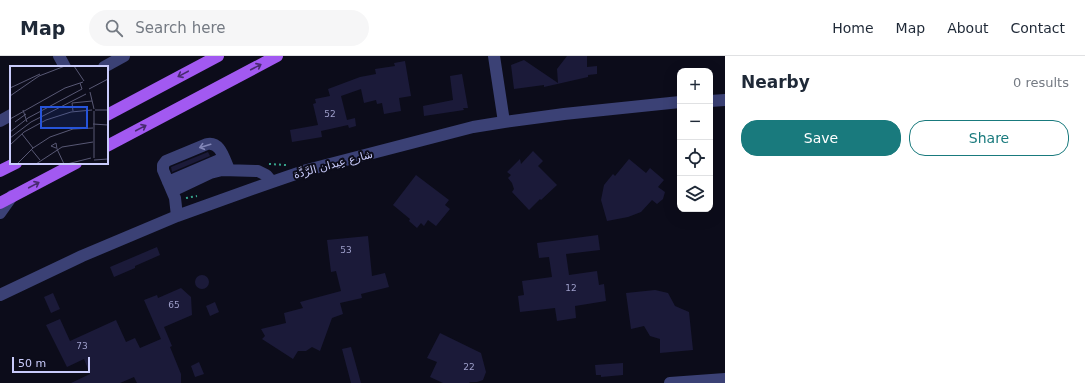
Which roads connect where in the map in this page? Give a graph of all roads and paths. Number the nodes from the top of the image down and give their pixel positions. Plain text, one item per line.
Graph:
1 (59, 56) edge
2 (124, 56) edge
3 (218, 56) edge
4 (278, 56) edge
5 (494, 56) edge
6 (64, 66) edge
7 (106, 66) edge
8 (725, 100) edge
9 (713, 101) edge
10 (677, 102) edge
11 (108, 114) edge
12 (10, 116) edge
13 (0, 121) edge
14 (504, 122) junction
15 (108, 145) edge
16 (224, 158) junction
17 (14, 164) edge
18 (74, 164) edge
19 (229, 169) junction
20 (0, 171) edge
21 (272, 182) junction
22 (170, 186) junction
23 (12, 196) junction
24 (0, 203) edge
25 (0, 213) edge
26 (177, 216) junction
27 (2, 290) edge
28 (725, 379) edge
29 (670, 383) edge

1 - 6 street
2 - 7 street
3 -> 11 main road
15 -> 4 main road
5 - 14 street
8 - 9 street
10 - 14 street, شارع عِيدان الرَّدَّة
12 - 13 street
14 - 21 street, شارع عِيدان الرَّدَّة
16 - 19 street
16 - 22 street
16 -> 22 street
17 - 20 main road
23 -> 18 main road
19 - 21 street
19 - 22 street
21 - 26 street, شارع عِيدان الرَّدَّة
22 - 26 street
23 - 24 main road
23 - 25 street
26 - 27 street, شارع عِيدان الرَّدَّة
28 - 29 street

